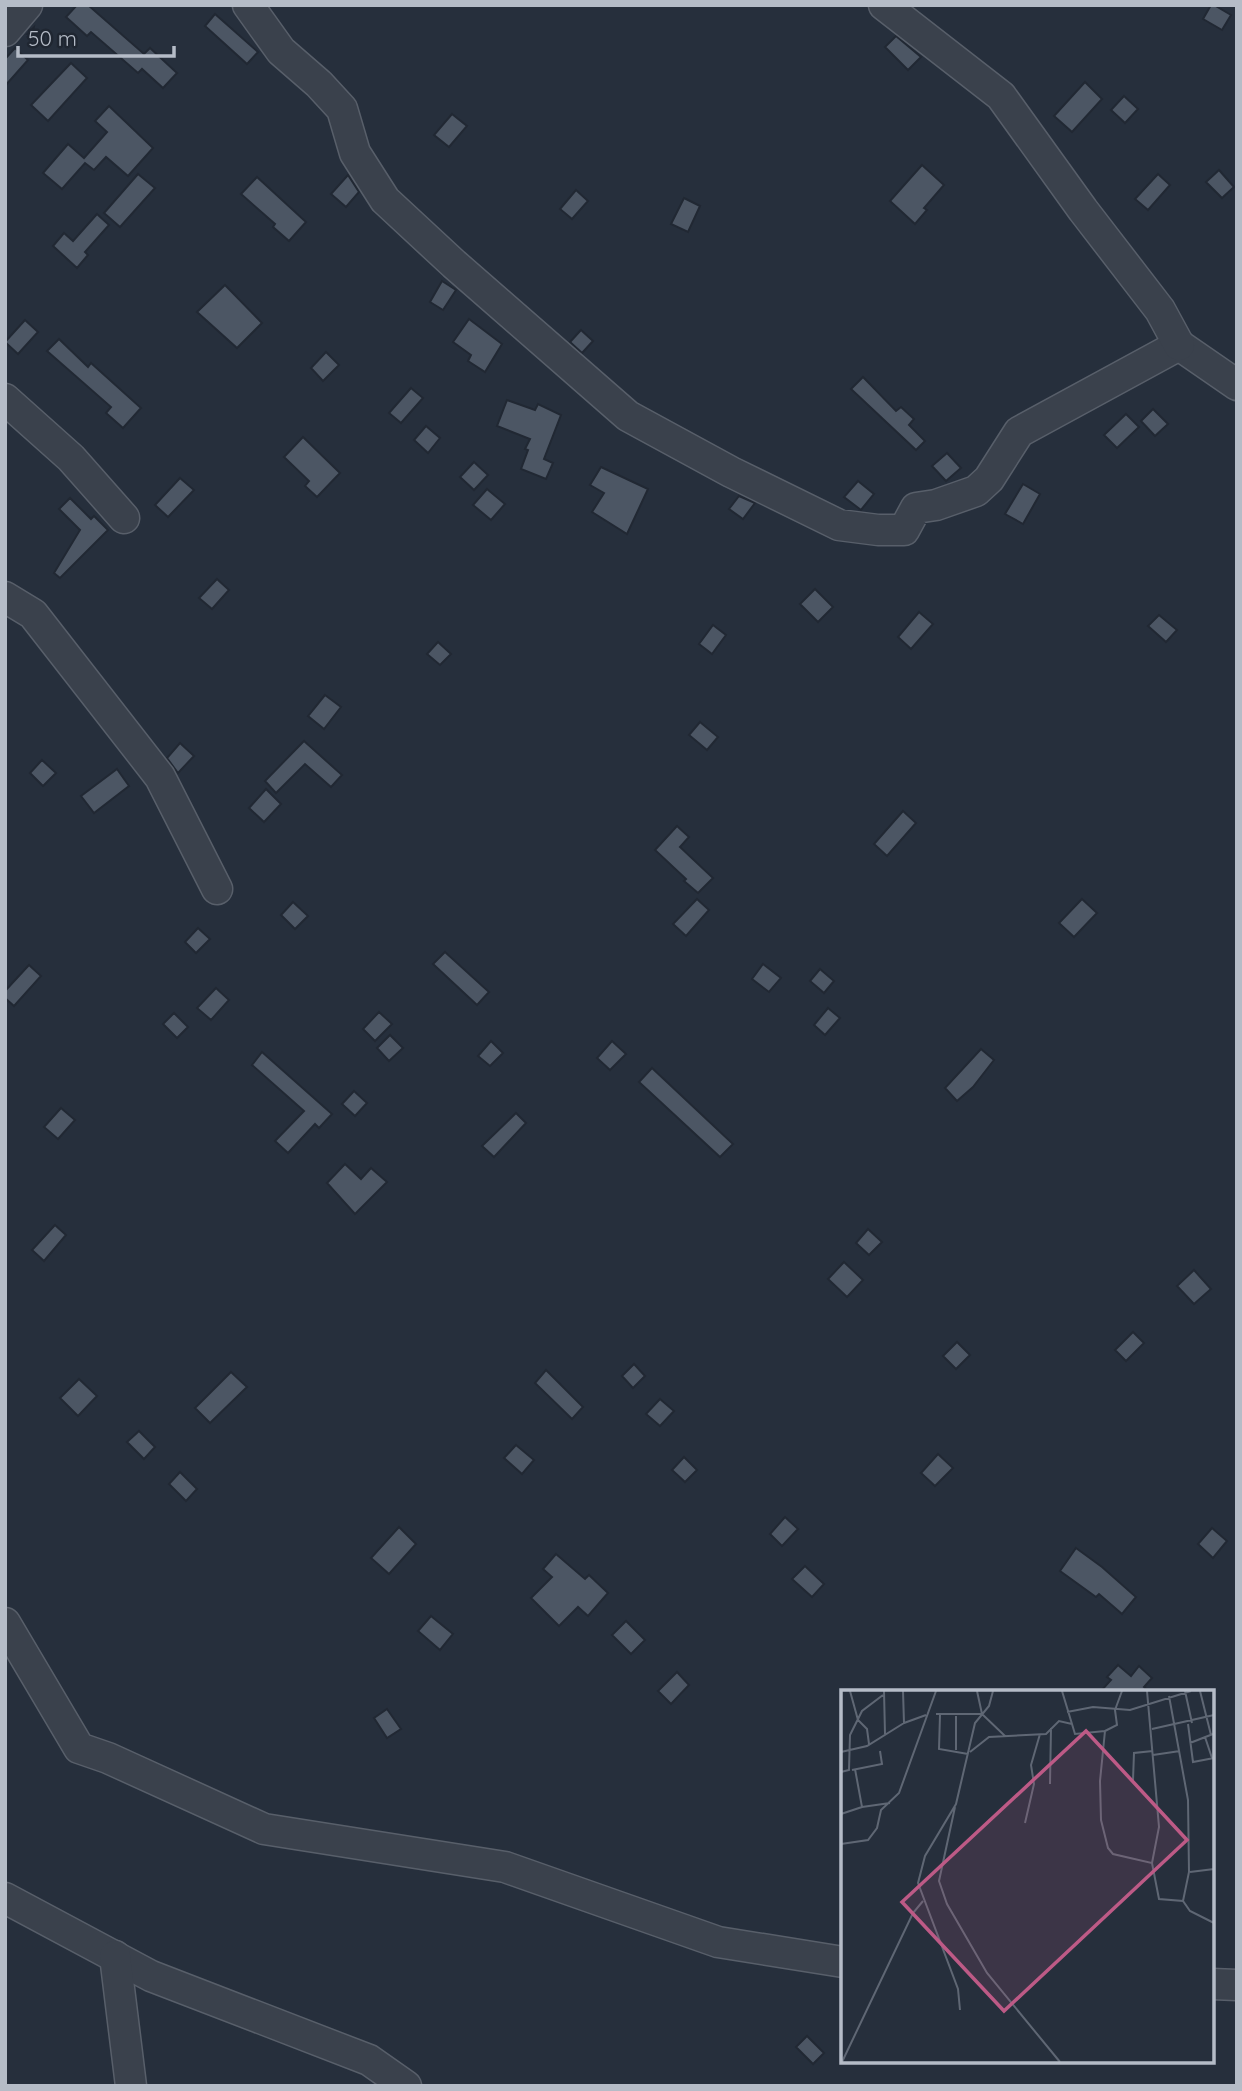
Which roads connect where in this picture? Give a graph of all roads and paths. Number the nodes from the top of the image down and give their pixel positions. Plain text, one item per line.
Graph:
1 (27, 5) edge
2 (248, 5) edge
3 (884, 5) edge
4 (5, 31) edge
5 (1179, 345) junction
6 (1237, 385) edge
7 (5, 399) edge
8 (124, 519) dead end
9 (5, 597) edge
10 (216, 890) dead end
11 (5, 1623) edge
12 (5, 1898) edge
13 (115, 1956) junction
14 (841, 1962) edge
15 (1214, 1984) edge
16 (1237, 1984) edge
17 (131, 2086) edge
18 (406, 2086) edge

1 - 4 street
2 - 5 street
3 - 5 street
5 - 6 street
7 - 8 street
9 - 10 street
11 - 14 street
12 - 13 street
13 - 17 street
13 - 18 street
15 - 16 street

